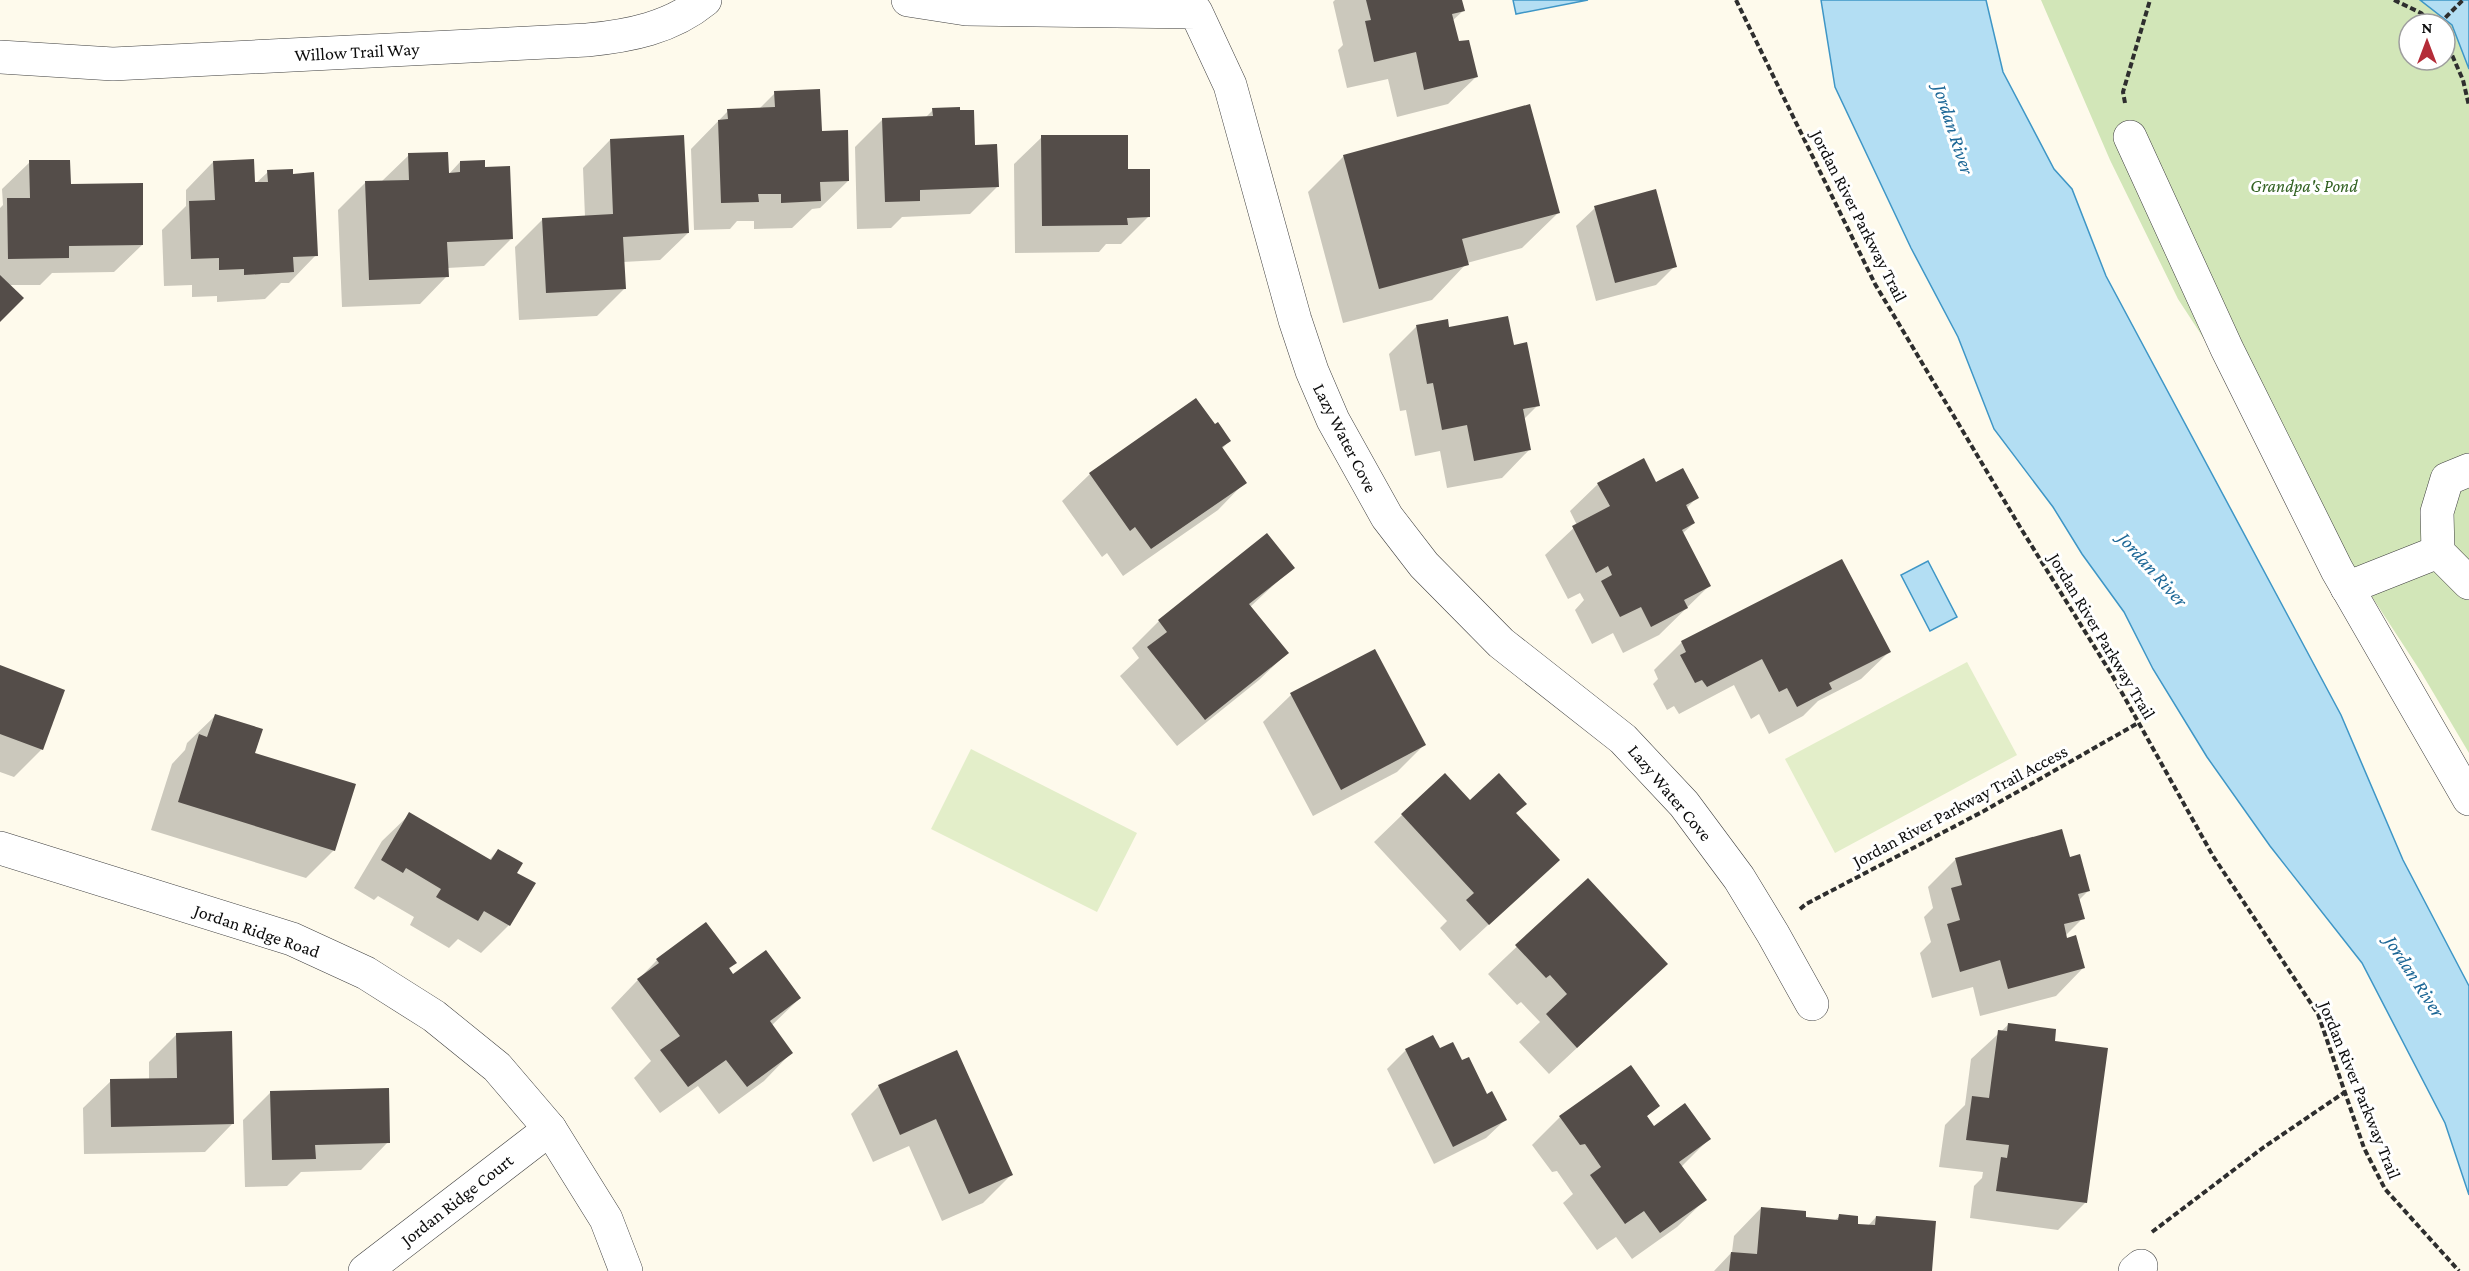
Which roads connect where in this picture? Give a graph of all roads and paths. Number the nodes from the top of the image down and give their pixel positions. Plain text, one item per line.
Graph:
1 (705, 0) edge
2 (908, 0) edge
3 (1736, 0) edge
4 (2150, 0) edge
5 (2394, 0) edge
6 (2463, 0) edge
7 (2419, 12) edge
8 (2451, 12) edge
9 (0, 57) edge
10 (2457, 66) edge
11 (2469, 106) edge
12 (2130, 137) joint
13 (2469, 470) edge
14 (2438, 552) junction
15 (2469, 583) edge
16 (2347, 588) junction
17 (2138, 723) junction
18 (2469, 798) edge
19 (0, 848) edge
20 (1796, 913) dead end
21 (1812, 1004) dead end
22 (2345, 1092) junction
23 (550, 1129) junction
24 (2138, 1269) edge
25 (365, 1271) edge
26 (626, 1271) edge
27 (2459, 1271) edge

1 - 9 street, Willow Trail Way
2 - 21 street, Lazy Water Cove
3 - 17 path, Jordan River Parkway Trail
4 - 12 path
5 - 7 path
6 - 8 path
10 - 11 path
12 - 16 street
13 - 14 street
14 - 15 street
14 - 16 street
16 - 18 street
17 - 20 path, Jordan River Parkway Trail Access
17 - 22 path, Jordan River Parkway Trail
19 - 23 street, Jordan Ridge Road
22 - 24 path
22 - 27 path, Jordan River Parkway Trail
23 - 25 street, Jordan Ridge Court
23 - 26 street, Jordan Ridge Road

